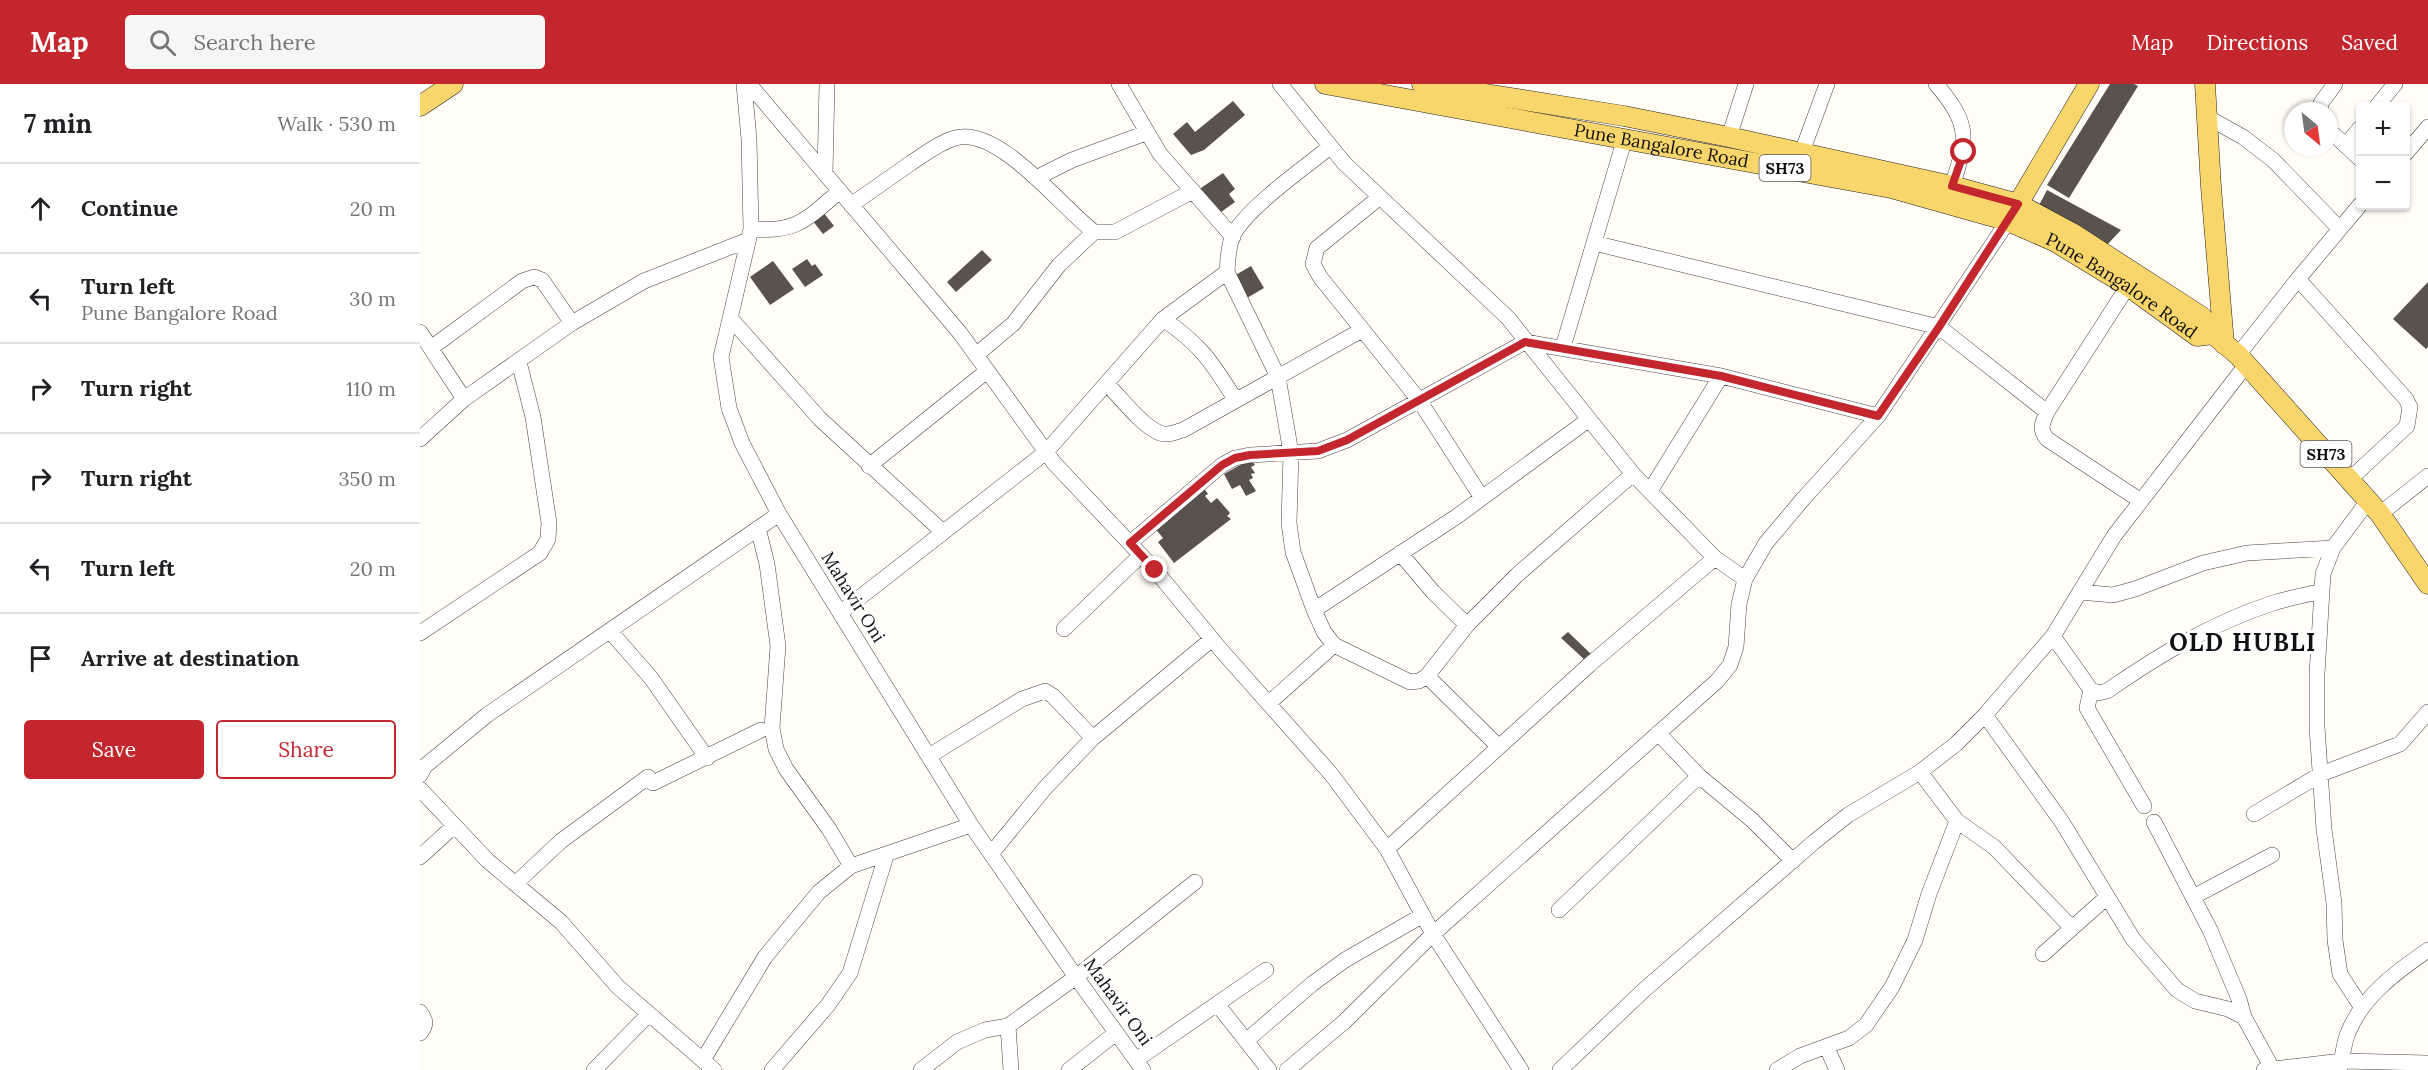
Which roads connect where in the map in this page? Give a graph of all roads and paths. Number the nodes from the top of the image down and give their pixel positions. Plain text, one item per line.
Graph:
1 (453, 84) edge
2 (744, 84) edge
3 (749, 84) edge
4 (827, 84) edge
5 (1119, 84) edge
6 (1280, 84) edge
7 (1325, 84) edge
8 (1422, 84) edge
9 (1746, 84) edge
10 (1827, 84) edge
11 (1936, 84) edge
12 (2089, 84) edge
13 (2205, 84) edge
14 (2335, 84) edge
15 (2396, 84) edge
16 (2322, 102) edge
17 (2380, 102) edge
18 (420, 106) edge
19 (2207, 117) junction
20 (2428, 127) edge
21 (1146, 133) junction
22 (2356, 134) edge
23 (1729, 137) junction
24 (1625, 138) junction
25 (2338, 138) edge
26 (2346, 146) junction
27 (1330, 147) junction
28 (2410, 148) edge
29 (1802, 152) junction
30 (2358, 156) edge
31 (825, 174) junction
32 (1036, 178) junction
33 (1952, 186) junction
34 (1193, 190) junction
35 (840, 191) junction
36 (1380, 197) junction
37 (2018, 204) junction
38 (851, 205) junction
39 (2357, 210) edge
40 (2008, 221) junction
41 (2340, 229) junction
42 (1094, 232) junction
43 (750, 235) junction
44 (1233, 237) junction
45 (1594, 243) junction
46 (1227, 272) junction
47 (2298, 279) junction
48 (2128, 286) junction
49 (731, 319) junction
50 (1163, 319) junction
51 (572, 323) junction
52 (1939, 327) junction
53 (1362, 330) junction
54 (420, 332) edge
55 (1525, 342) junction
56 (1563, 347) junction
57 (430, 348) junction
58 (2230, 349) junction
59 (976, 356) junction
60 (519, 362) junction
61 (987, 371) junction
62 (1721, 376) junction
63 (1278, 377) junction
64 (1107, 384) junction
65 (464, 399) junction
66 (1235, 399) junction
67 (1419, 400) junction
68 (2047, 412) junction
69 (1878, 416) junction
70 (1588, 420) junction
71 (420, 439) edge
72 (1046, 452) junction
73 (1291, 453) junction
74 (869, 466) junction
75 (1633, 474) junction
76 (2428, 476) edge
77 (2349, 480) junction
78 (1650, 491) junction
79 (1482, 498) junction
80 (2141, 501) junction
81 (2374, 507) junction
82 (779, 514) junction
83 (758, 528) junction
84 (943, 532) junction
85 (1130, 543) junction
86 (2333, 548) junction
87 (1401, 553) junction
88 (1141, 555) junction
89 (1715, 558) junction
90 (1745, 579) junction
91 (2428, 584) edge
92 (2322, 591) junction
93 (2080, 592) junction
94 (1314, 610) junction
95 (840, 613) junction
96 (1467, 625) junction
97 (1064, 629) dead end
98 (610, 631) junction
99 (420, 633) edge
100 (2053, 636) junction
101 (1212, 639) junction
102 (1334, 645) junction
103 (1427, 676) junction
104 (2091, 690) junction
105 (1269, 703) junction
106 (2428, 712) edge
107 (1985, 715) junction
108 (761, 730) dead end
109 (1658, 733) junction
110 (1093, 738) junction
111 (1499, 747) junction
112 (929, 756) junction
113 (707, 758) junction
114 (1920, 772) junction
115 (2321, 774) junction
116 (420, 775) edge
117 (1699, 776) junction
118 (420, 789) edge
119 (2144, 806) dead end
120 (2254, 814) dead end
121 (1956, 821) junction
122 (2154, 822) dead end
123 (971, 825) junction
124 (454, 826) junction
125 (1387, 849) junction
126 (991, 854) junction
127 (2272, 855) dead end
128 (886, 856) junction
129 (420, 857) edge
130 (1793, 861) junction
131 (851, 866) junction
132 (1195, 882) dead end
133 (515, 884) junction
134 (2107, 897) junction
135 (2193, 897) junction
136 (1559, 910) dead end
137 (1423, 915) junction
138 (2072, 928) junction
139 (1433, 934) junction
140 (2428, 950) edge
141 (2043, 954) dead end
142 (1266, 970) dead end
143 (1076, 977) junction
144 (1217, 1004) junction
145 (2362, 1008) junction
146 (420, 1012) edge
147 (649, 1014) junction
148 (2244, 1017) junction
149 (1008, 1026) junction
150 (420, 1033) edge
151 (1116, 1033) junction
152 (1246, 1041) junction
153 (1827, 1048) junction
154 (2428, 1063) edge
155 (708, 1065) edge
156 (1140, 1065) edge
157 (2341, 1066) edge
158 (2408, 1067) edge
159 (2268, 1069) edge
160 (594, 1070) edge
161 (772, 1070) edge
162 (921, 1070) edge
163 (1011, 1070) edge
164 (1069, 1070) edge
165 (1269, 1070) edge
166 (1287, 1070) edge
167 (1521, 1070) edge
168 (1560, 1070) edge
169 (1777, 1070) edge
170 (1837, 1070) edge

1 - 18 main road
2 - 43 street, Mahavir Oni
3 - 31 street
4 - 31 street
5 - 21 street
6 - 27 street
7 - 24 main road, Pune Bangalore Road / SH73
8 - 23 main road, Pune Bangalore Road / SH73
9 - 23 street
10 - 29 street
11 - 33 street
12 - 37 main road
13 - 19 main road
14 - 16 street
15 - 17 street
19 - 41 street
19 - 58 main road
20 - 28 street
21 - 32 street
21 - 34 street
22 - 26 street
23 - 29 main road, Pune Bangalore Road / SH73
24 - 40 main road, Pune Bangalore Road / SH73
24 - 45 street
25 - 26 street
26 - 30 street
27 - 36 street
27 - 44 street
29 - 33 main road, Pune Bangalore Road / SH73
31 - 35 street
32 - 38 street
32 - 42 street
33 - 37 main road, Pune Bangalore Road / SH73
34 - 42 street
34 - 44 street
35 - 38 street
35 - 43 street
36 - 53 street
36 - 55 street
37 - 40 main road
37 - 58 main road, Pune Bangalore Road / SH73
38 - 59 street
39 - 41 street
40 - 48 main road, Pune Bangalore Road / SH73
40 - 52 street
41 - 47 street
42 - 59 street
43 - 49 street, Mahavir Oni
43 - 51 street
44 - 46 street
45 - 52 street
45 - 56 street
46 - 50 street
46 - 63 street
47 - 58 street
47 - 77 street
48 - 58 main road, Pune Bangalore Road / SH73
48 - 68 street
49 - 74 street
49 - 82 street, Mahavir Oni
50 - 64 street
50 - 66 street
51 - 57 street
51 - 60 street
52 - 68 street
52 - 69 street
53 - 63 street
53 - 67 street
54 - 57 street
55 - 56 street
55 - 67 street
55 - 70 street
56 - 62 street
57 - 65 street
58 - 77 main road, Pune Bangalore Road / SH73
58 - 80 street
59 - 61 street
60 - 65 street
60 - 99 street
61 - 72 street
61 - 74 street
62 - 69 street
62 - 78 street
63 - 66 street
63 - 73 street
64 - 66 street
64 - 72 street
65 - 71 street
67 - 73 street
67 - 79 street
68 - 80 street
69 - 90 street
70 - 75 street
70 - 79 street
72 - 84 street
72 - 85 street
73 - 85 street
73 - 94 street
74 - 84 street
75 - 78 street
75 - 96 street
76 - 81 street
77 - 81 main road, Pune Bangalore Road / SH73
78 - 89 street
79 - 87 street
80 - 93 street
81 - 86 street
81 - 91 main road, Pune Bangalore Road / SH73
82 - 83 street
82 - 95 street, Mahavir Oni
83 - 98 street
83 - 131 street
84 - 95 street
85 - 88 street
86 - 92 street
86 - 93 street
87 - 94 street
87 - 96 street
88 - 97 street
88 - 101 street
89 - 90 street
89 - 111 street
90 - 109 street
92 - 104 street
92 - 115 street
93 - 100 street
94 - 102 street
95 - 112 street, Mahavir Oni
96 - 103 street
98 - 113 street
98 - 116 street
100 - 104 street
100 - 107 street
101 - 105 street
101 - 110 street
102 - 103 street
102 - 105 street
103 - 111 street
104 - 119 street
105 - 125 street
106 - 115 street
107 - 114 street
107 - 134 street
108 - 113 street
109 - 117 street
109 - 139 street
110 - 112 street
110 - 126 street
111 - 125 street
112 - 123 street, Mahavir Oni
113 - 133 street
114 - 121 street
114 - 130 street
115 - 120 street
115 - 145 street
117 - 130 street
117 - 136 street
118 - 124 street
121 - 138 street
121 - 153 street
122 - 135 street
123 - 126 street, Mahavir Oni
123 - 128 street
124 - 129 street
124 - 133 street
125 - 137 street
126 - 143 street, Mahavir Oni
127 - 135 street
128 - 131 street
128 - 161 street
130 - 168 street
131 - 155 street
132 - 143 street
133 - 147 street
134 - 138 street
134 - 148 street
135 - 148 street
137 - 139 street
137 - 152 street
138 - 141 street
139 - 166 street
139 - 167 street
140 - 145 street
142 - 144 street
143 - 149 street
143 - 151 street, Mahavir Oni
144 - 152 street
144 - 156 street
145 - 157 street
146 - 150 street
147 - 155 street
147 - 160 street
148 - 159 street
149 - 162 street
149 - 163 street
151 - 156 street, Mahavir Oni
151 - 164 street
152 - 165 street
153 - 169 street
153 - 170 street
154 - 158 street
157 - 158 street
157 - 159 street

